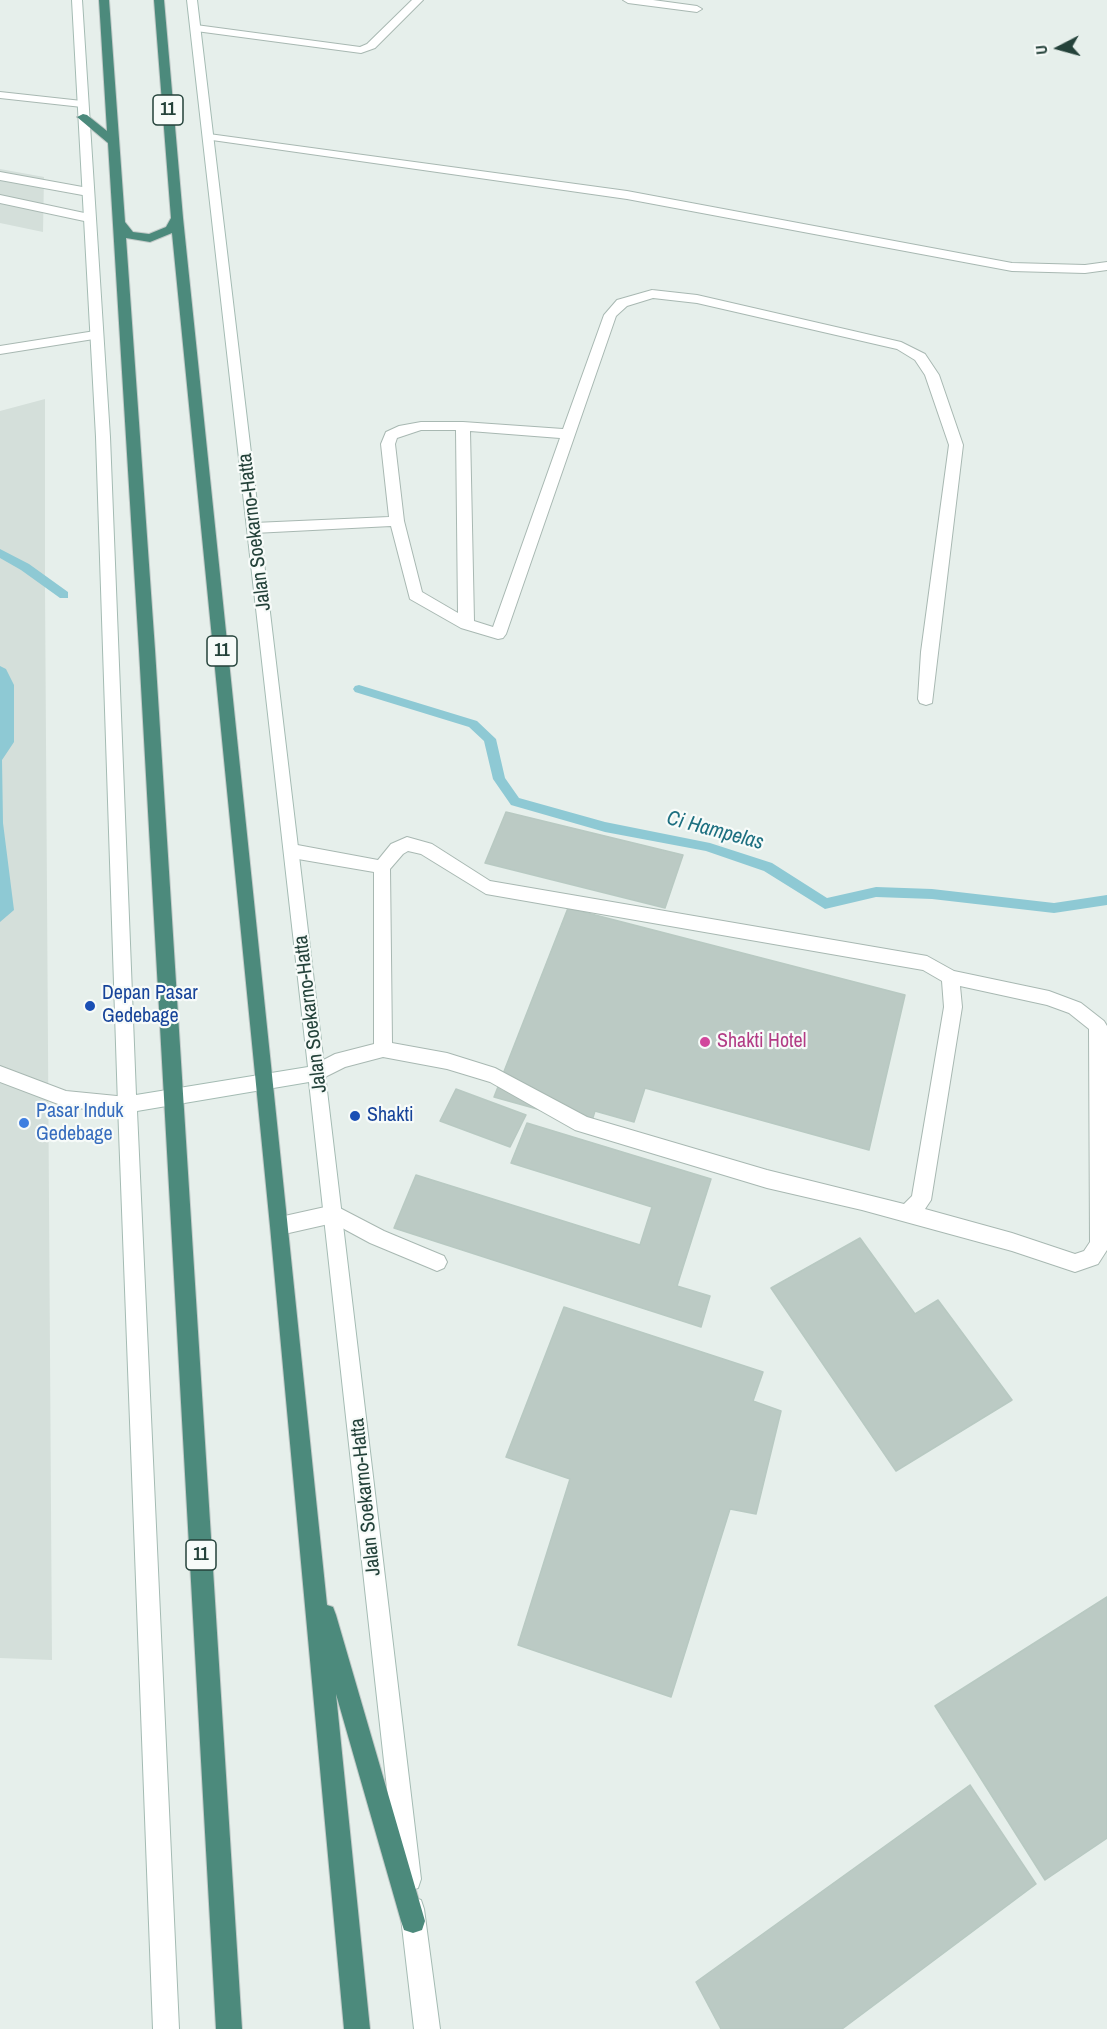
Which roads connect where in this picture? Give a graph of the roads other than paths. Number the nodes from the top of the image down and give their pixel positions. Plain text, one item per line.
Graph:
1 (76, 0) edge
2 (104, 0) edge
3 (192, 0) edge
4 (418, 0) edge
5 (628, 0) edge
6 (160, 1) edge
7 (698, 9) dead end
8 (196, 28) junction
9 (0, 95) edge
10 (83, 110) junction
11 (208, 137) junction
12 (112, 141) junction
13 (0, 176) edge
14 (88, 192) junction
15 (0, 199) edge
16 (89, 218) junction
17 (177, 218) junction
18 (120, 225) junction
19 (1107, 266) edge
20 (95, 335) junction
21 (0, 351) edge
22 (463, 426) junction
23 (568, 434) junction
24 (397, 521) junction
25 (254, 528) junction
26 (466, 624) junction
27 (926, 699) dead end
28 (292, 851) junction
29 (382, 867) junction
30 (950, 976) junction
31 (383, 1049) junction
32 (317, 1073) junction
33 (0, 1074) edge
34 (266, 1083) junction
35 (173, 1097) junction
36 (127, 1105) junction
37 (900, 1212) junction
38 (334, 1214) junction
39 (280, 1226) junction
40 (437, 1262) dead end
41 (312, 1570) junction
42 (413, 1921) junction
43 (164, 2029) edge
44 (230, 2029) edge
45 (357, 2029) edge
46 (427, 2029) edge

1 - 10 main road
2 - 12 highway, 11
3 - 8 main road, Jalan Soekarno-Hatta
4 - 8 main road
5 - 7 main road
6 - 17 highway, 11
8 - 11 main road, Jalan Soekarno-Hatta
9 - 10 main road
10 - 12 highway
10 - 14 main road
11 - 19 main road
11 - 25 main road, Jalan Soekarno-Hatta
12 - 18 highway, 11
13 - 14 main road
14 - 16 main road
15 - 16 main road
16 - 20 main road
17 - 18 highway
17 - 34 highway, 11
18 - 35 highway, 11
20 - 21 main road
20 - 36 main road
22 - 23 main road
22 - 24 main road
22 - 26 main road
23 - 26 main road
23 - 27 main road
24 - 25 main road
24 - 26 main road
25 - 28 main road, Jalan Soekarno-Hatta
28 - 29 main road
28 - 32 main road, Jalan Soekarno-Hatta
29 - 30 main road
29 - 31 main road
30 - 37 main road
30 - 37 main road
31 - 32 main road
31 - 37 main road
32 - 34 main road
32 - 38 main road, Jalan Soekarno-Hatta
33 - 36 main road
34 - 35 main road
34 - 39 highway, 11
35 - 36 main road
35 - 44 highway, 11
36 - 43 main road
38 - 39 main road
38 - 40 main road
38 - 42 main road, Jalan Soekarno-Hatta
39 - 41 highway, 11
41 - 42 highway
41 - 45 highway, 11
42 - 46 main road, Jalan Soekarno-Hatta

